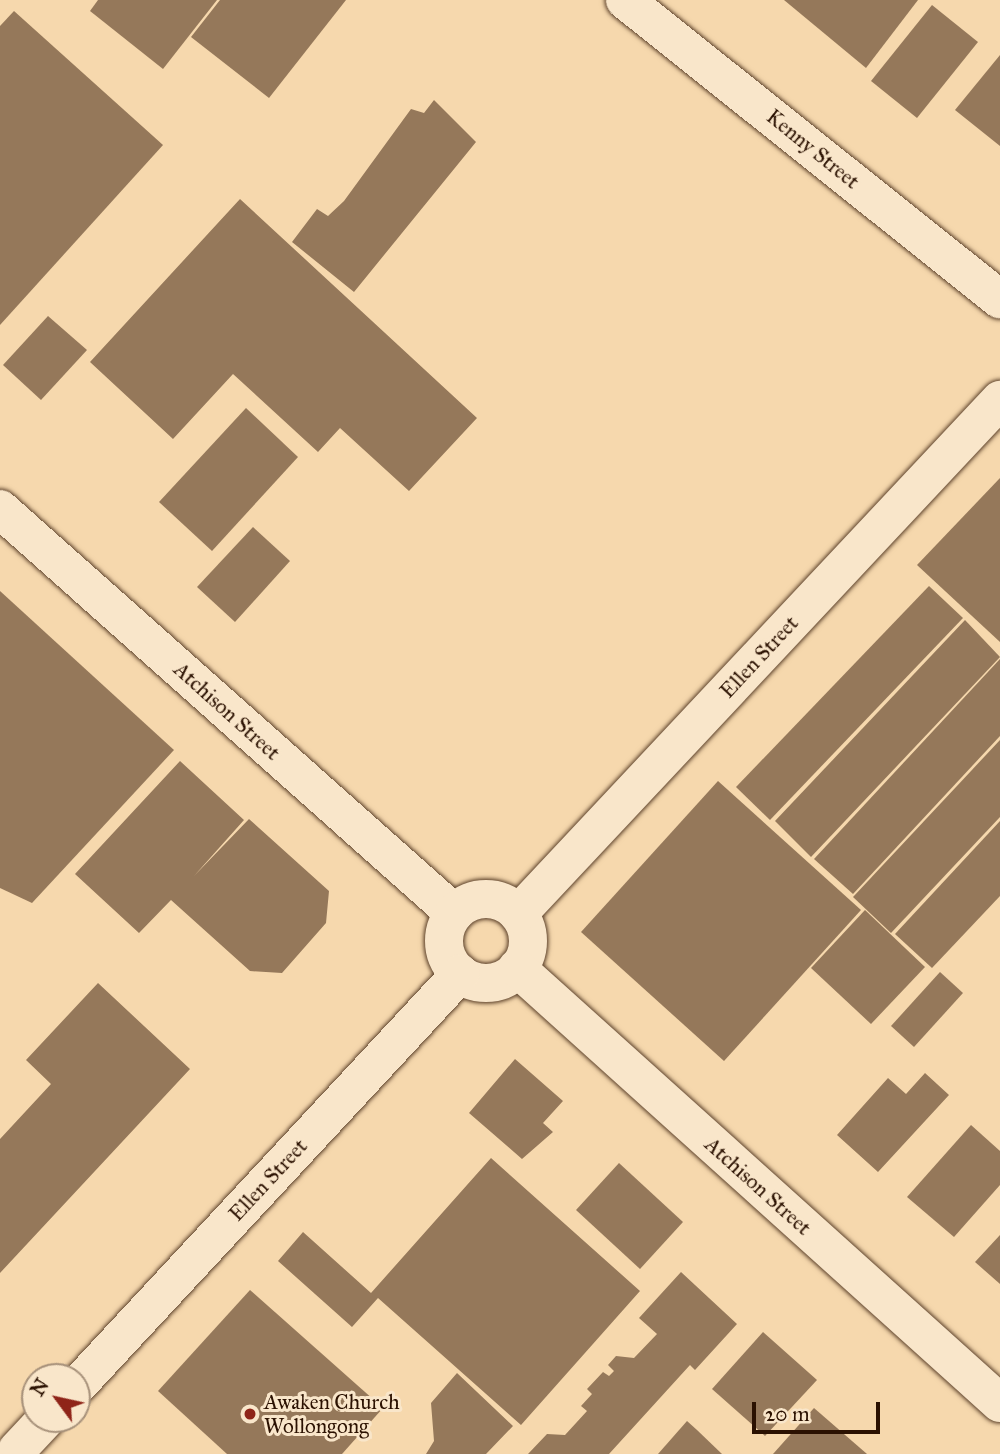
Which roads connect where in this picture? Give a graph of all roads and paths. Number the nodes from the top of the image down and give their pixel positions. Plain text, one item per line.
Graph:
1 (625, 0) edge
2 (1000, 299) edge
3 (1000, 400) edge
4 (0, 509) edge
5 (454, 913) junction
6 (518, 914) junction
7 (517, 968) junction
8 (460, 974) junction
9 (91, 1371) edge
10 (1000, 1403) edge
11 (29, 1433) edge
12 (13, 1446) edge

1 - 2 street, Kenny Street
3 - 6 street, Ellen Street
4 - 5 street, Atchison Street
5 - 6 street
5 - 8 street
6 - 7 street
7 - 8 street
7 - 10 street, Atchison Street
8 - 9 street, Ellen Street
11 - 12 street

